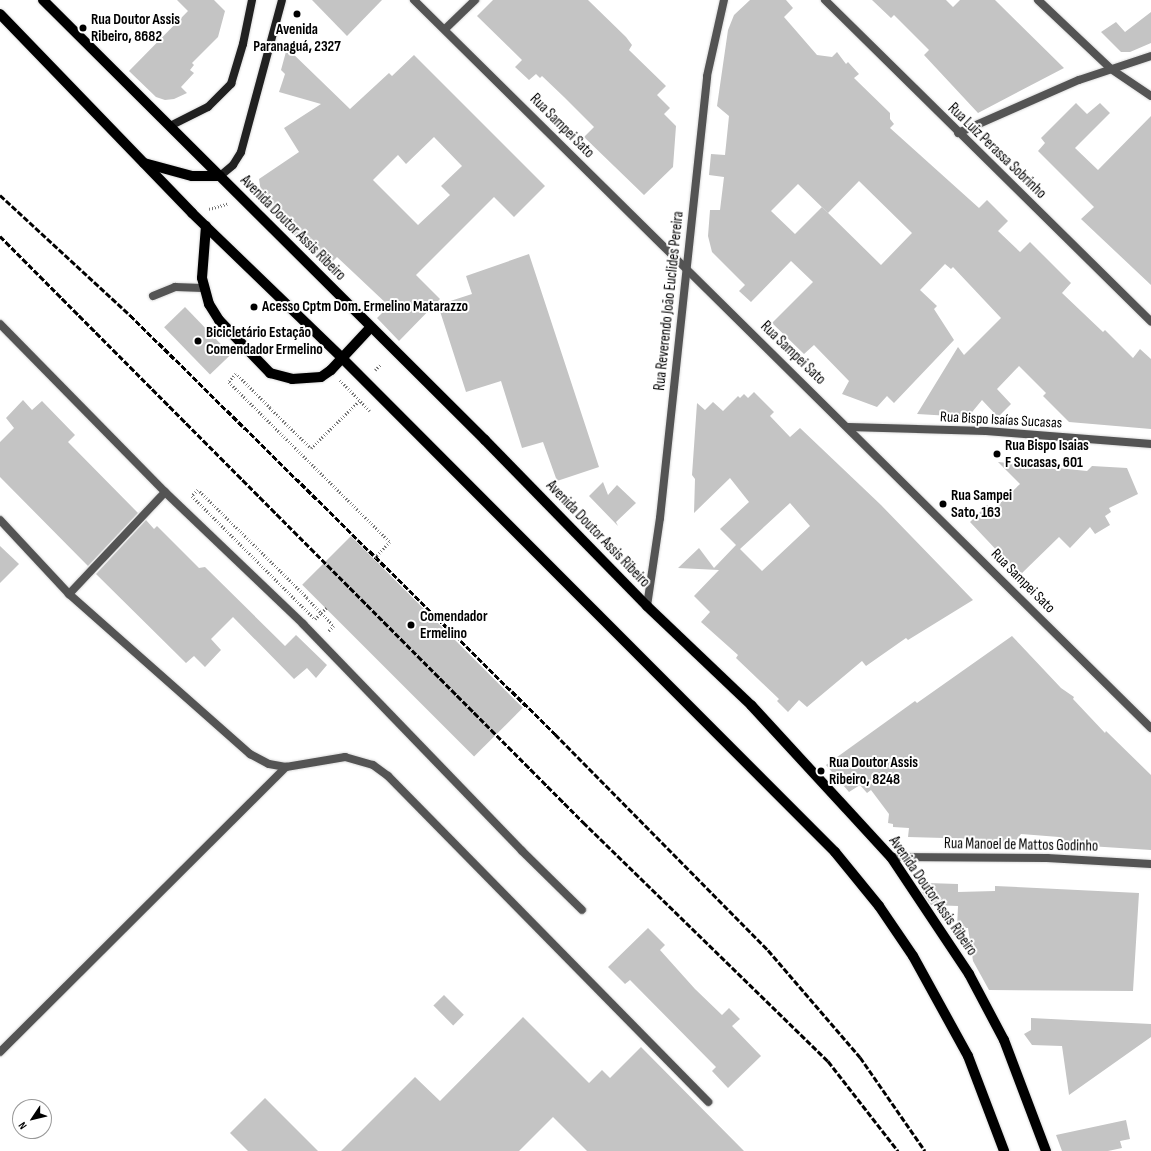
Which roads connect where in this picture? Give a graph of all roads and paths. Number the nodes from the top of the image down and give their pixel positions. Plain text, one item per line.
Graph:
1 (43, 0) edge
2 (252, 0) edge
3 (282, 0) edge
4 (414, 0) edge
5 (475, 0) edge
6 (724, 0) edge
7 (825, 0) edge
8 (1038, 0) edge
9 (0, 14) edge
10 (445, 29) junction
11 (1151, 56) edge
12 (1111, 69) junction
13 (1151, 96) edge
14 (170, 126) junction
15 (958, 133) junction
16 (143, 163) junction
17 (220, 176) junction
18 (224, 205) dead end
19 (213, 208) dead end
20 (206, 226) junction
21 (685, 268) junction
22 (203, 288) junction
23 (153, 296) dead end
24 (1151, 321) edge
25 (0, 324) edge
26 (370, 328) junction
27 (342, 358) junction
28 (381, 364) dead end
29 (331, 370) junction
30 (374, 370) dead end
31 (360, 400) junction
32 (370, 412) dead end
33 (848, 427) junction
34 (1151, 444) edge
35 (165, 492) junction
36 (0, 520) edge
37 (374, 559) dead end
38 (69, 594) junction
39 (647, 606) junction
40 (326, 608) dead end
41 (328, 632) dead end
42 (1151, 728) edge
43 (286, 768) junction
44 (891, 857) junction
45 (1151, 864) edge
46 (582, 910) dead end
47 (0, 1052) edge
48 (708, 1102) dead end
49 (1004, 1151) edge
50 (1046, 1151) edge

1 - 14 main road, Avenida Doutor Assis Ribeiro
2 - 14 main road
3 - 17 main road
4 - 10 street, Rua Sampei Sato
5 - 10 street
6 - 21 street, Rua Reverendo João Euclides Pereira
7 - 15 street, Rua Luiz Perassa Sobrinho
8 - 12 street
9 - 16 main road
10 - 21 street, Rua Sampei Sato
11 - 12 street
12 - 13 street
12 - 15 street
14 - 17 main road, Avenida Doutor Assis Ribeiro
15 - 24 street, Rua Luiz Perassa Sobrinho
16 - 17 main road
16 - 20 main road
17 - 26 main road, Avenida Doutor Assis Ribeiro
18 - 19 path
20 - 22 main road
20 - 27 main road
21 - 33 street, Rua Sampei Sato
21 - 39 street, Rua Reverendo João Euclides Pereira
22 - 23 street
22 - 29 main road
25 - 35 street
26 - 27 main road
26 - 39 main road, Avenida Doutor Assis Ribeiro
27 - 29 main road
27 - 49 main road
28 - 30 path
29 - 31 path
31 - 32 path
31 - 37 path, bridge
33 - 34 street, Rua Bispo Isaías Sucasas
33 - 42 street, Rua Sampei Sato
35 - 38 street
35 - 46 street
36 - 38 street
38 - 43 street
39 - 44 main road, Avenida Doutor Assis Ribeiro
40 - 41 path, bridge
43 - 47 street
43 - 48 street
44 - 45 street, Rua Manoel de Mattos Godinho
44 - 50 main road, Avenida Doutor Assis Ribeiro

